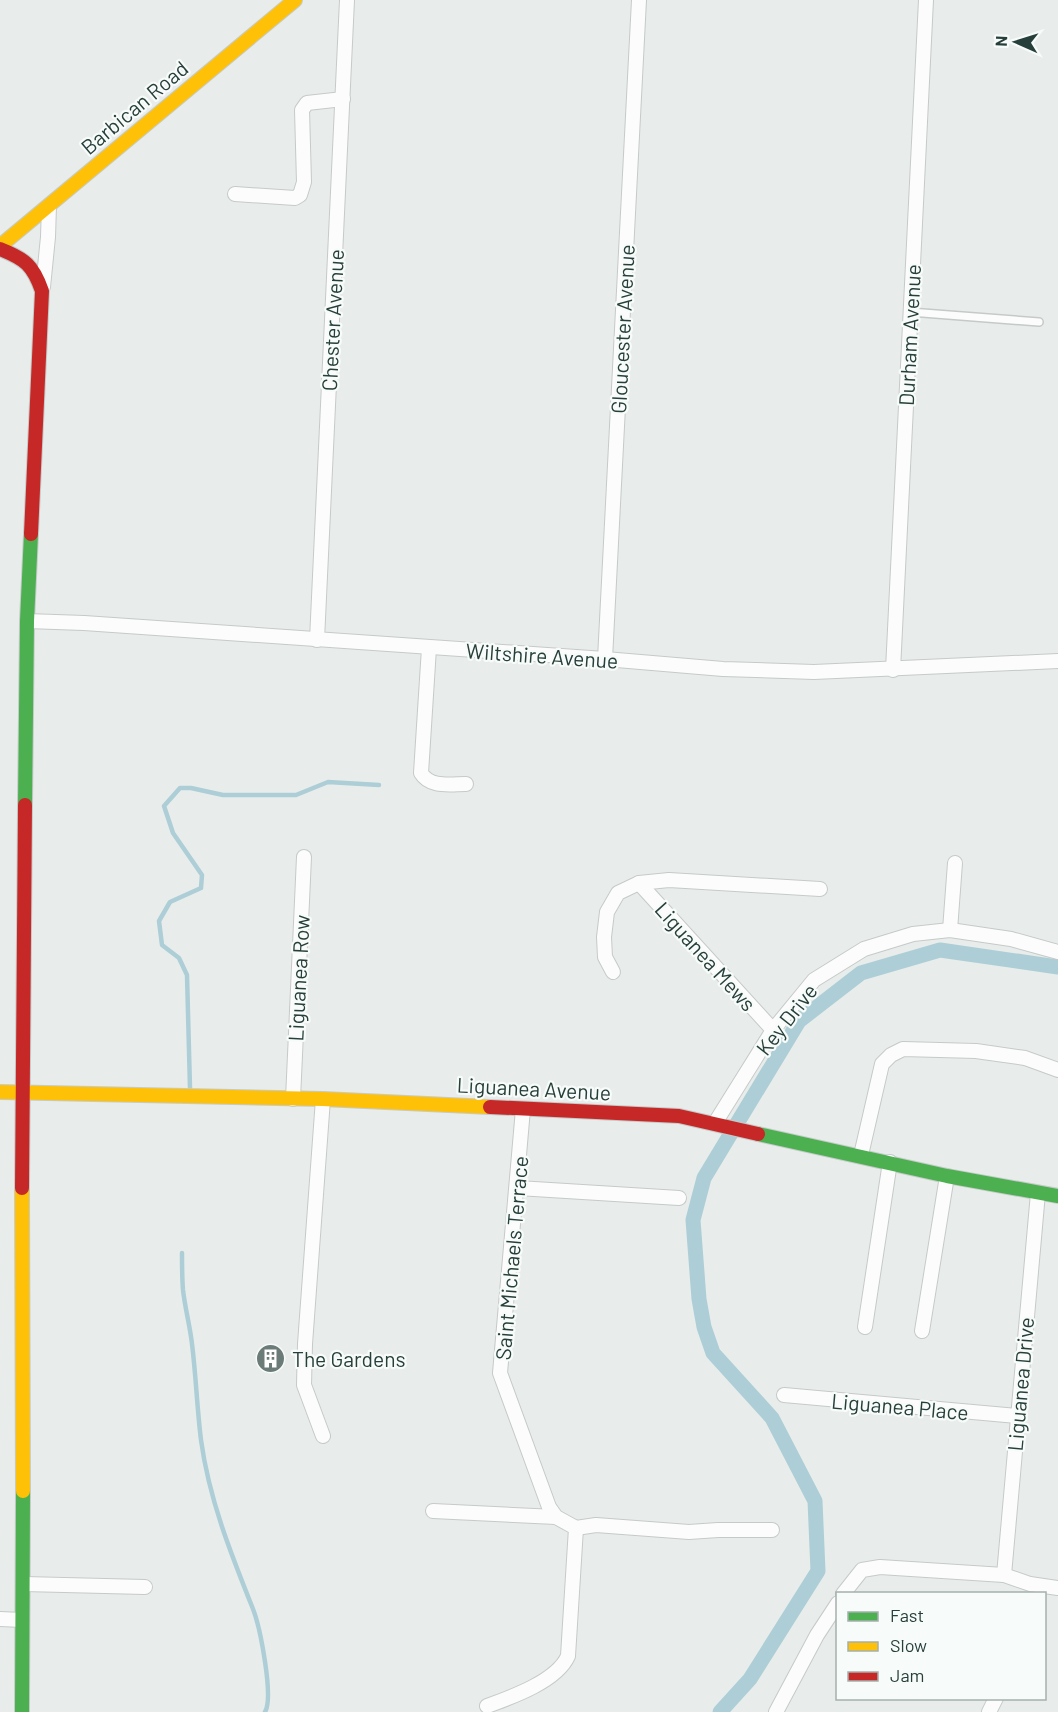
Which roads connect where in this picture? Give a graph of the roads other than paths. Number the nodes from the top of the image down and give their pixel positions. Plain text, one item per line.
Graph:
1 (295, 0) edge
2 (347, 0) edge
3 (639, 0) edge
4 (926, 0) edge
5 (343, 99) junction
6 (235, 194) dead end
7 (49, 206) junction
8 (0, 247) edge
9 (42, 291) junction
10 (910, 312) junction
11 (1039, 322) dead end
12 (27, 621) junction
13 (317, 640) junction
14 (429, 648) junction
15 (605, 658) junction
16 (1058, 661) edge
17 (894, 670) junction
18 (466, 784) dead end
19 (304, 857) dead end
20 (955, 862) dead end
21 (639, 883) junction
22 (820, 890) dead end
23 (950, 930) junction
24 (1058, 952) edge
25 (613, 972) dead end
26 (773, 1030) junction
27 (1058, 1070) edge
28 (0, 1092) edge
29 (21, 1093) junction
30 (293, 1099) junction
31 (322, 1099) junction
32 (523, 1109) junction
33 (718, 1124) junction
34 (861, 1155) junction
35 (890, 1162) junction
36 (947, 1176) junction
37 (518, 1188) junction
38 (1038, 1193) junction
39 (1058, 1196) edge
40 (679, 1198) dead end
41 (865, 1327) dead end
42 (922, 1332) dead end
43 (784, 1395) dead end
44 (1017, 1416) junction
45 (323, 1436) dead end
46 (433, 1511) dead end
47 (553, 1512) junction
48 (576, 1528) junction
49 (772, 1530) dead end
50 (1004, 1575) junction
51 (24, 1584) junction
52 (145, 1587) dead end
53 (1058, 1588) edge
54 (1032, 1589) edge
55 (844, 1592) edge
56 (836, 1605) edge
57 (0, 1619) edge
58 (22, 1620) junction
59 (487, 1706) dead end
60 (22, 1712) edge
61 (776, 1712) edge

1 - 7 street, Barbican Road
2 - 5 street, Chester Avenue
3 - 15 street, Gloucester Avenue
4 - 10 street, Durham Avenue
5 - 6 street
5 - 13 street, Chester Avenue
7 - 8 street, Barbican Road
7 - 9 street
8 - 9 street
9 - 12 street
10 - 11 lane
10 - 17 street, Durham Avenue
12 - 13 street, Wiltshire Avenue
12 - 29 street
13 - 14 street, Wiltshire Avenue
14 - 15 street, Wiltshire Avenue
14 - 18 street
15 - 17 street, Wiltshire Avenue
16 - 17 street, Wiltshire Avenue
19 - 30 street, Liguanea Row
20 - 23 street
21 - 22 street, Liguanea Mews
21 - 25 street, Liguanea Mews
21 - 26 street, Liguanea Mews
23 - 24 street, Key Drive
23 - 26 street, Key Drive
26 - 33 street, Key Drive
27 - 34 street
28 - 29 street, Liguanea Avenue
29 - 30 street, Liguanea Avenue
29 - 51 street
30 - 31 street, Liguanea Avenue
31 - 32 street, Liguanea Avenue
31 - 45 street
32 - 33 street, Liguanea Avenue
32 - 37 street, Saint Michaels Terrace
33 - 34 street, Liguanea Avenue
34 - 35 street, Liguanea Avenue
35 - 36 street, Liguanea Avenue
35 - 41 street
36 - 38 street, Liguanea Avenue
36 - 42 street
37 - 40 street
37 - 47 street, Saint Michaels Terrace
38 - 39 street, Liguanea Avenue
38 - 44 street, Liguanea Drive
43 - 44 street, Liguanea Place
44 - 50 street, Liguanea Drive
46 - 47 street
47 - 48 street
48 - 49 street
48 - 59 street
50 - 54 street
50 - 55 street
51 - 52 street
51 - 58 street
53 - 54 street
56 - 61 street
57 - 58 street
58 - 60 street

